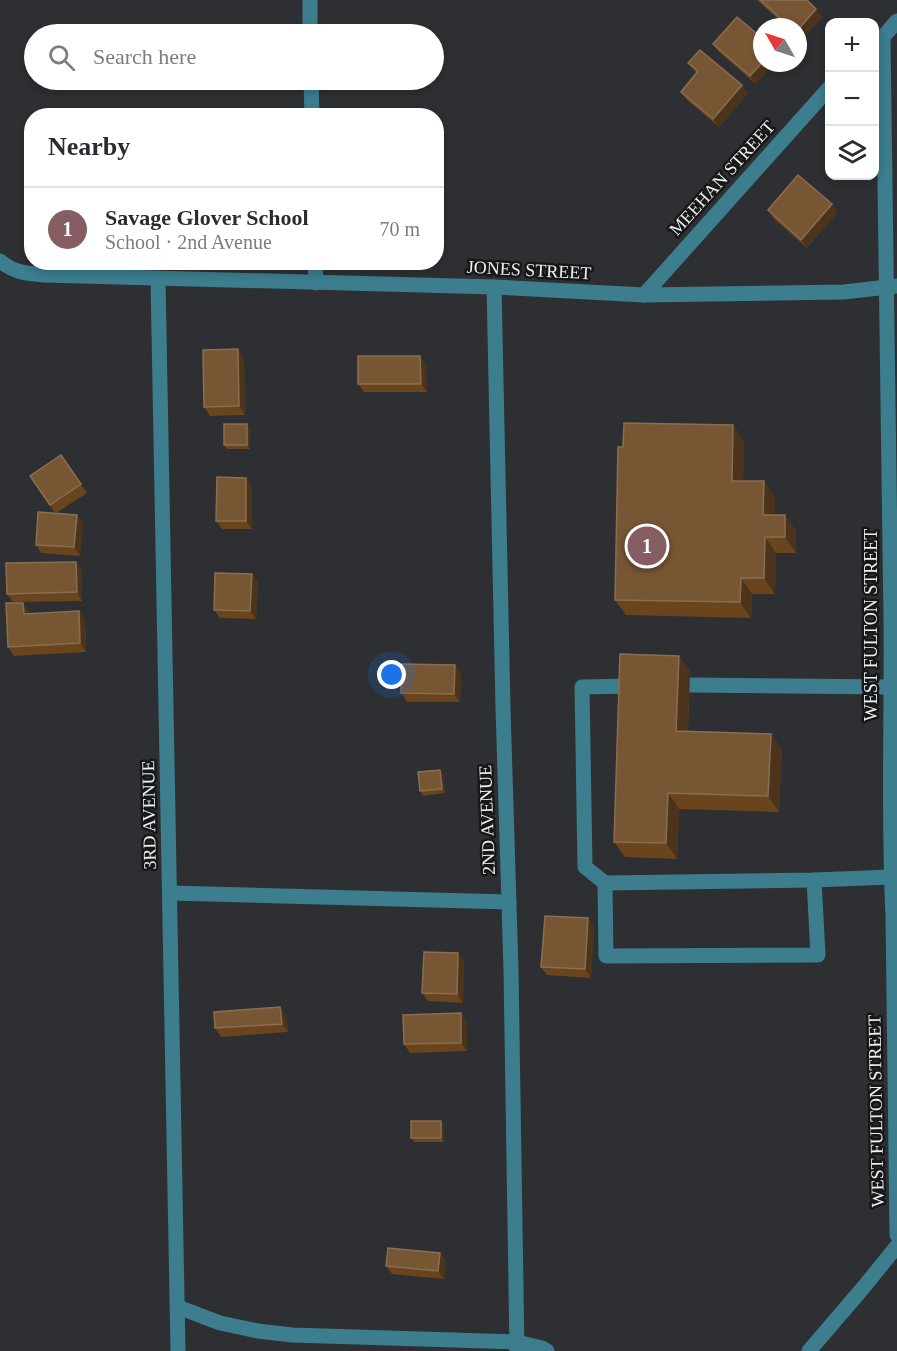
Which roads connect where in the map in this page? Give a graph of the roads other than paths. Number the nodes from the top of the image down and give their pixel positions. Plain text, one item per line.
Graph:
1 (310, 0) edge
2 (897, 21) edge
3 (310, 24) edge
4 (879, 41) edge
5 (311, 90) edge
6 (825, 93) edge
7 (312, 108) edge
8 (0, 261) edge
9 (315, 270) edge
10 (158, 279) junction
11 (316, 283) junction
12 (494, 287) junction
13 (892, 287) edge
14 (644, 295) junction
15 (689, 685) dead end
16 (630, 686) edge
17 (891, 687) junction
18 (891, 877) junction
19 (814, 880) junction
20 (605, 883) junction
21 (170, 893) junction
22 (509, 902) junction
23 (895, 916) edge
24 (897, 1235) edge
25 (897, 1246) edge
26 (178, 1307) junction
27 (517, 1347) edge
28 (178, 1351) edge
29 (547, 1351) edge
30 (809, 1351) edge

1 - 3 street
2 - 4 street, WEST FULTON STREET
4 - 13 street, WEST FULTON STREET
5 - 7 street
6 - 14 street, MEEHAN STREET
8 - 10 street, JONES STREET
9 - 11 street
10 - 11 street, JONES STREET
10 - 21 street, 3RD AVENUE
11 - 12 street, JONES STREET
12 - 14 street, JONES STREET
12 - 22 street, 2ND AVENUE
13 - 14 street, JONES STREET
13 - 17 street, WEST FULTON STREET
15 - 17 street
16 - 20 street
17 - 18 street, WEST FULTON STREET
18 - 19 street
18 - 23 street, WEST FULTON STREET
19 - 20 street
19 - 20 street
21 - 22 street
21 - 26 street, 3RD AVENUE
22 - 27 street, 2ND AVENUE
23 - 24 street, WEST FULTON STREET
25 - 30 street
26 - 27 street
26 - 28 street, 3RD AVENUE
27 - 29 street

